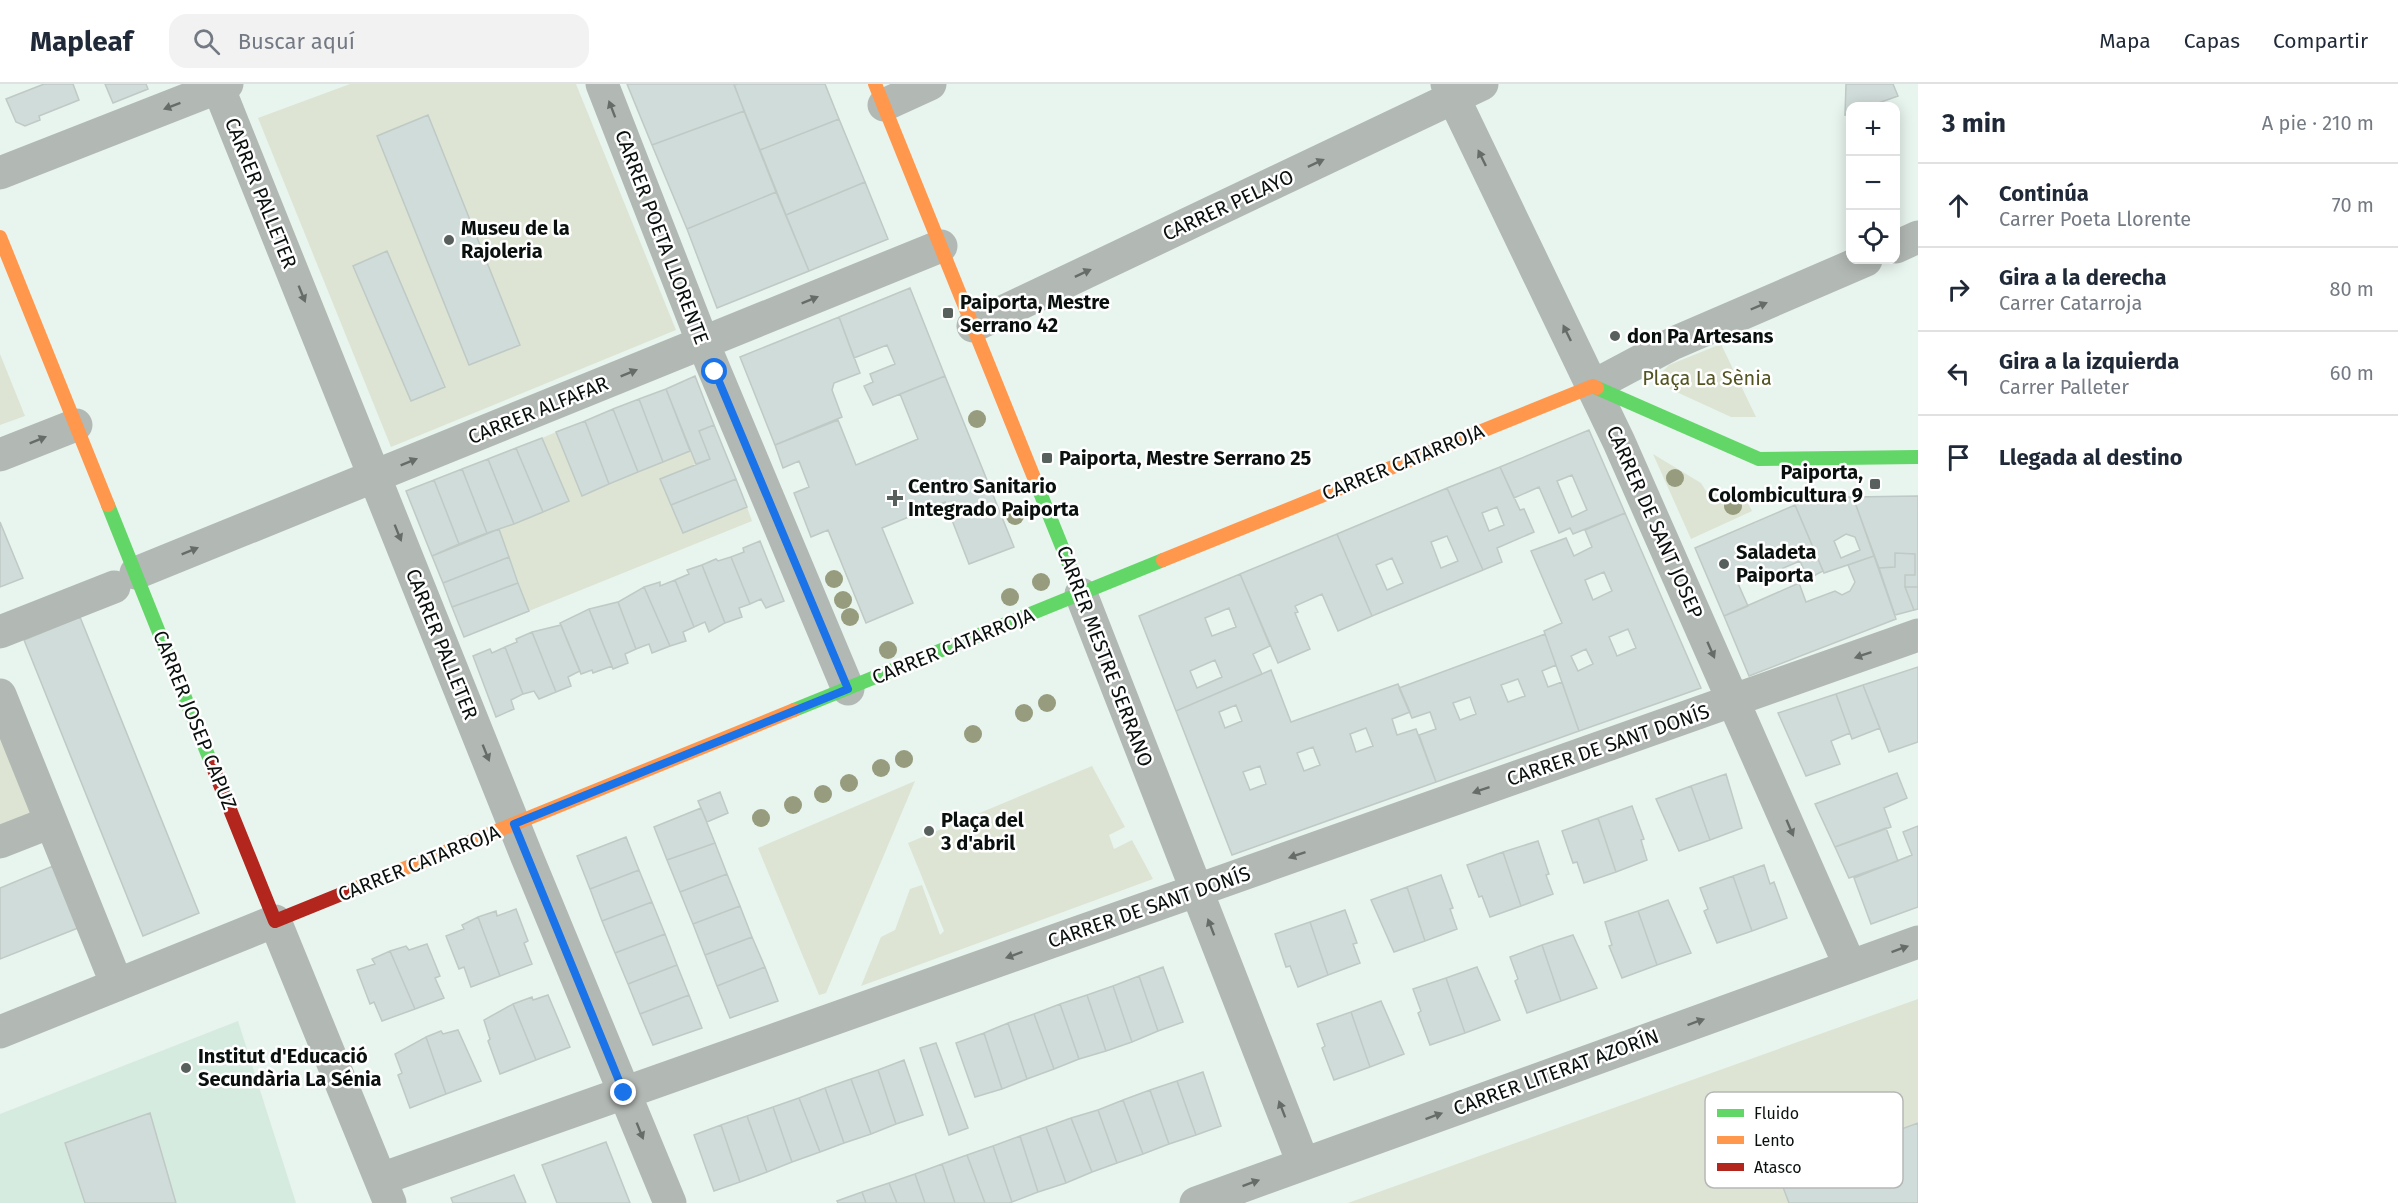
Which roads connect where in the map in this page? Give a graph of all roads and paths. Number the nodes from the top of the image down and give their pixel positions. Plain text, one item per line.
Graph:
1 (602, 84) edge
2 (930, 84) edge
3 (1482, 84) edge
4 (221, 85) edge
5 (1450, 91) edge
6 (879, 95) edge
7 (0, 173) edge
8 (0, 237) edge
9 (1918, 237) edge
10 (1900, 245) edge
11 (941, 246) junction
12 (1857, 264) edge
13 (973, 326) junction
14 (703, 343) junction
15 (1593, 386) junction
16 (75, 424) junction
17 (0, 455) edge
18 (1918, 457) edge
19 (375, 476) junction
20 (125, 580) junction
21 (1081, 594) junction
22 (0, 632) edge
23 (1918, 636) edge
24 (848, 689) junction
25 (0, 695) edge
26 (1734, 701) junction
27 (51, 822) junction
28 (514, 824) junction
29 (0, 842) edge
30 (1197, 891) junction
31 (275, 921) junction
32 (1918, 942) edge
33 (1850, 966) junction
34 (117, 985) junction
35 (0, 1032) edge
36 (624, 1093) junction
37 (1303, 1163) junction
38 (386, 1191) edge
39 (670, 1203) edge
40 (1196, 1203) edge

14 -> 1 street, CARRER POETA LLORENTE
2 - 6 street
3 - 5 street, CARRER PELAYO
4 -> 7 street
4 -> 19 street, CARRER PALLETER
13 -> 5 street, CARRER PELAYO
15 -> 5 street, CARRER DE SANT JOSEP
6 - 11 street, CARRER MESTRE SERRANO
8 - 16 street, CARRER JOSEP CAPUZ
9 - 10 street
11 - 13 street, CARRER MESTRE SERRANO
14 -> 11 street, CARRER ALFAFAR
15 -> 12 street, CARRER CATARROJA
13 - 21 street, CARRER MESTRE SERRANO
19 -> 14 street, CARRER ALFAFAR
14 - 24 street, CARRER POETA LLORENTE
15 - 18 street
15 - 21 street, CARRER CATARROJA
15 -> 26 street, CARRER DE SANT JOSEP
17 -> 16 street
16 - 20 street, CARRER JOSEP CAPUZ
20 -> 19 street, CARRER ALFAFAR
19 -> 28 street, CARRER PALLETER
20 - 22 street, CARRER ALFAFAR
20 - 31 street, CARRER JOSEP CAPUZ
21 - 24 street, CARRER CATARROJA
21 - 30 street, CARRER MESTRE SERRANO
23 -> 26 street, CARRER DE SANT DONÍS
24 - 28 street, CARRER CATARROJA
25 - 27 street
26 -> 30 street, CARRER DE SANT DONÍS
26 -> 33 street, CARRER DE SANT JOSEP
27 - 29 street
27 - 34 street
28 - 31 street, CARRER CATARROJA
28 - 36 street, CARRER PALLETER
30 -> 36 street, CARRER DE SANT DONÍS
37 -> 30 street, CARRER MESTRE SERRANO
31 - 34 street, CARRER CATARROJA
31 - 38 street, CARRER JOSEP CAPUZ
33 -> 32 street, CARRER LITERAT AZORÍN
37 -> 33 street, CARRER LITERAT AZORÍN
34 - 35 street, CARRER CATARROJA
36 - 38 street, CARRER DE SANT DONÍS
36 -> 39 street, CARRER PALLETER
40 -> 37 street, CARRER LITERAT AZORÍN

